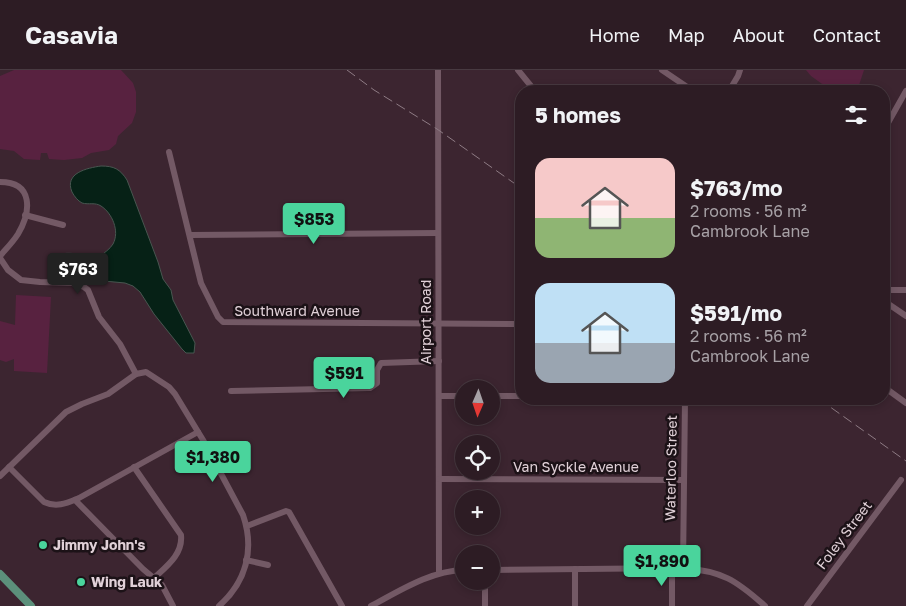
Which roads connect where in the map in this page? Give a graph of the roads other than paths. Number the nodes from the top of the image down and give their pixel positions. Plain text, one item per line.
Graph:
1 (438, 70) edge
2 (518, 70) edge
3 (662, 70) edge
4 (740, 70) edge
5 (529, 85) edge
6 (684, 85) edge
7 (733, 85) edge
8 (906, 91) edge
9 (890, 119) edge
10 (169, 152) dead end
11 (0, 182) edge
12 (25, 215) junction
13 (63, 225) dead end
14 (438, 234) junction
15 (190, 235) junction
16 (0, 257) edge
17 (890, 290) edge
18 (906, 290) edge
19 (890, 305) edge
20 (906, 316) edge
21 (439, 324) junction
22 (515, 324) edge
23 (439, 361) junction
24 (136, 374) junction
25 (231, 391) dead end
26 (890, 391) edge
27 (439, 396) junction
28 (455, 396) edge
29 (500, 396) edge
30 (515, 396) edge
31 (906, 403) edge
32 (685, 405) edge
33 (198, 432) junction
34 (10, 466) junction
35 (134, 467) junction
36 (0, 476) edge
37 (439, 479) junction
38 (684, 480) junction
39 (901, 480) dead end
40 (75, 500) junction
41 (247, 526) junction
42 (246, 560) junction
43 (268, 566) dead end
44 (672, 568) junction
45 (683, 568) junction
46 (575, 569) junction
47 (500, 570) edge
48 (455, 571) edge
49 (438, 573) junction
50 (0, 574) edge
51 (154, 578) junction
52 (485, 590) edge
53 (31, 606) edge
54 (173, 606) edge
55 (220, 606) edge
56 (342, 606) edge
57 (371, 606) edge
58 (485, 606) edge
59 (575, 606) edge
60 (672, 606) edge
61 (764, 606) edge
62 (807, 606) edge

1 - 14 street, Airport Road
2 - 5 street
3 - 6 street
4 - 7 street
8 - 9 street
10 - 15 street, Southward Avenue
11 - 12 street
12 - 13 street
12 - 16 street
14 - 15 street
14 - 21 street, Airport Road
15 - 21 street, Southward Avenue
16 - 24 street
17 - 18 street
19 - 20 street
21 - 22 street, Southward Avenue
21 - 23 street, Airport Road
23 - 25 street
23 - 27 street, Airport Road
24 - 33 street
24 - 34 street
26 - 31 street
27 - 28 street
27 - 37 street, Airport Road
29 - 30 street
32 - 38 street, Waterloo Street
33 - 35 street
33 - 41 street
34 - 36 street
34 - 40 street
35 - 40 street
35 - 51 street
37 - 38 street, Van Syckle Avenue
37 - 49 street, Airport Road
38 - 45 street, Waterloo Street
39 - 62 street, Foley Street
40 - 51 street
41 - 42 street
41 - 56 street
42 - 43 street
42 - 55 street
44 - 45 street
44 - 46 street
44 - 60 street
45 - 61 street
46 - 47 street
46 - 59 street
48 - 49 street
49 - 57 street
50 - 53 main road
51 - 54 street
52 - 58 street

